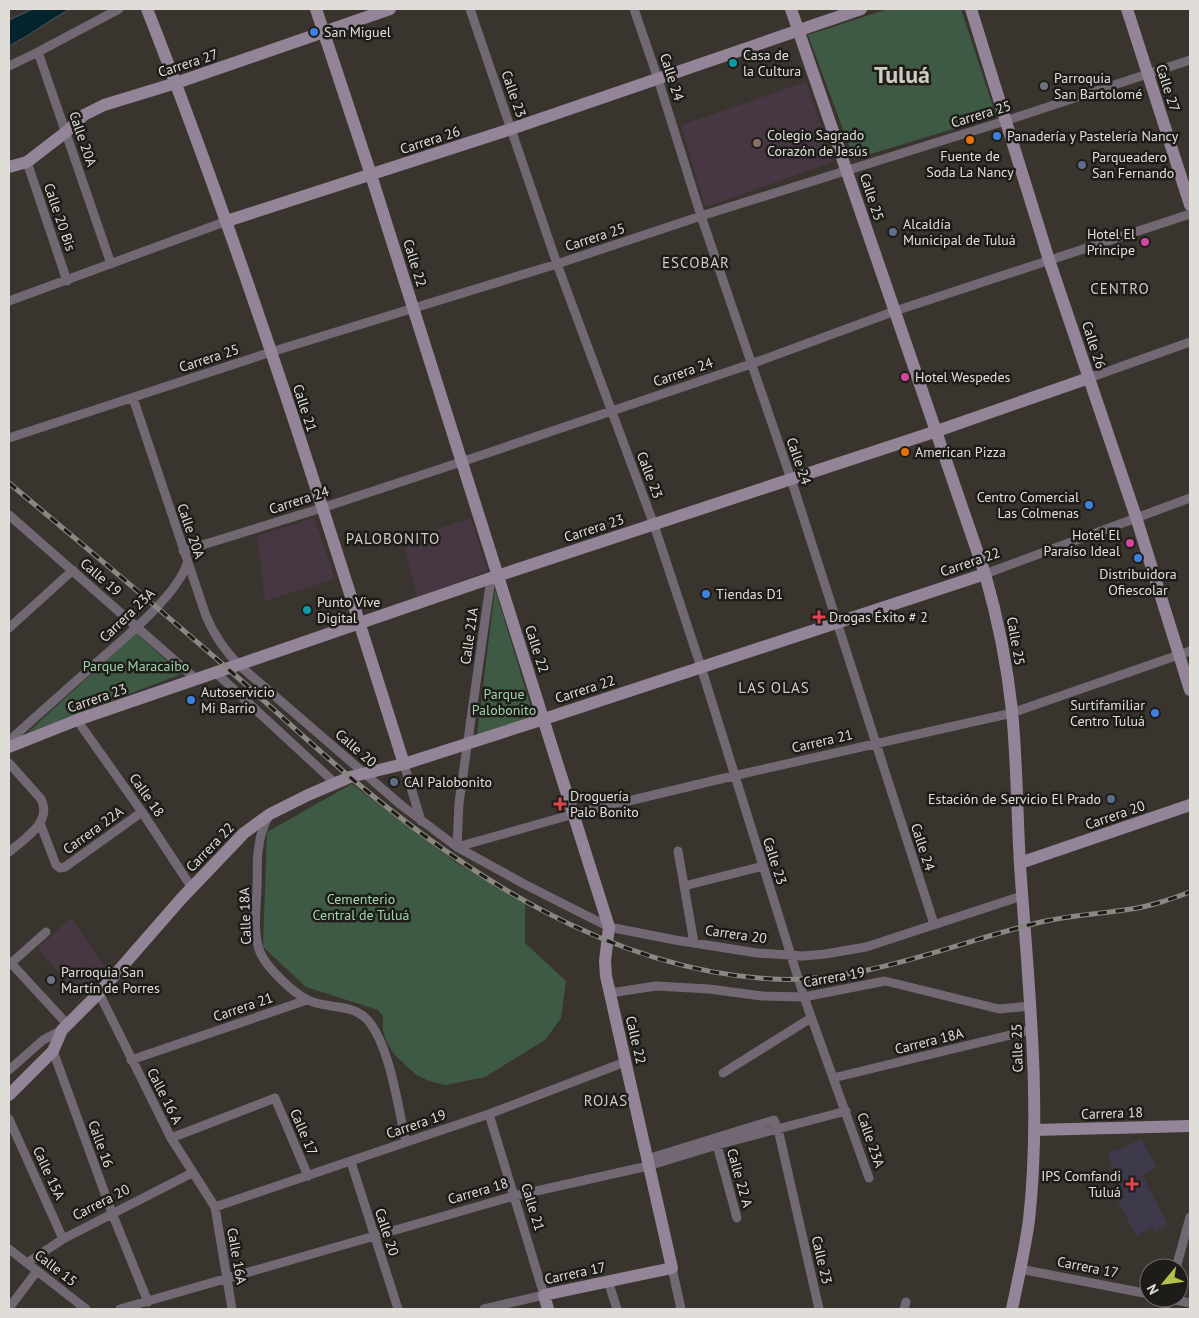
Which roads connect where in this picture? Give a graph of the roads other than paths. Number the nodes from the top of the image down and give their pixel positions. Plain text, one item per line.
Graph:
1 (119, 9) edge
2 (147, 9) edge
3 (316, 9) edge
4 (390, 9) edge
5 (470, 9) edge
6 (634, 9) edge
7 (791, 9) edge
8 (858, 9) edge
9 (971, 9) edge
10 (1127, 9) edge
11 (799, 30) junction
12 (325, 32) junction
13 (38, 52) junction
14 (1190, 60) edge
15 (9, 66) edge
16 (1148, 75) junction
17 (658, 79) junction
18 (176, 83) junction
19 (1005, 121) junction
20 (511, 129) junction
21 (66, 132) junction
22 (27, 162) junction
23 (9, 167) edge
24 (848, 169) junction
25 (371, 175) junction
26 (1190, 205) edge
27 (1190, 214) edge
28 (701, 216) junction
29 (227, 221) junction
30 (1050, 260) junction
31 (111, 264) junction
32 (557, 264) junction
33 (67, 280) junction
34 (9, 301) edge
35 (413, 308) junction
36 (895, 311) junction
37 (1190, 342) edge
38 (271, 352) junction
39 (751, 364) junction
40 (1089, 378) junction
41 (132, 398) junction
42 (611, 411) junction
43 (937, 431) junction
44 (9, 438) edge
45 (461, 462) junction
46 (791, 479) junction
47 (1190, 498) edge
48 (322, 508) junction
49 (9, 514) edge
50 (1136, 517) junction
51 (654, 525) junction
52 (183, 551) junction
53 (187, 563) junction
54 (73, 570) junction
55 (986, 574) junction
56 (494, 577) junction
57 (838, 622) junction
58 (360, 624) junction
59 (137, 626) junction
60 (9, 628) edge
61 (1185, 653) edge
62 (239, 665) junction
63 (701, 667) junction
64 (216, 673) junction
65 (197, 680) junction
66 (1190, 690) edge
67 (1012, 712) junction
68 (544, 719) junction
69 (77, 720) junction
70 (9, 741) edge
71 (469, 743) junction
72 (875, 743) junction
73 (9, 747) edge
74 (9, 763) edge
75 (404, 764) junction
76 (364, 773) junction
77 (733, 776) junction
78 (335, 783) junction
79 (1190, 805) edge
80 (142, 812) junction
81 (270, 814) junction
82 (574, 814) junction
83 (421, 821) junction
84 (40, 823) junction
85 (457, 847) junction
86 (678, 851) dead end
87 (9, 852) edge
88 (1020, 863) junction
89 (762, 866) junction
90 (684, 886) junction
91 (192, 888) junction
92 (1022, 896) junction
93 (934, 924) junction
94 (609, 927) junction
95 (46, 932) dead end
96 (694, 943) junction
97 (791, 956) junction
98 (9, 963) edge
99 (98, 993) junction
100 (610, 993) junction
101 (804, 997) junction
102 (307, 1000) junction
103 (1030, 1006) junction
104 (811, 1018) junction
105 (65, 1027) junction
106 (1031, 1030) junction
107 (53, 1051) junction
108 (131, 1060) junction
109 (625, 1062) junction
110 (9, 1070) edge
111 (723, 1073) dead end
112 (833, 1078) junction
113 (9, 1095) edge
114 (846, 1111) junction
115 (489, 1114) junction
116 (9, 1119) edge
117 (1190, 1126) edge
118 (778, 1129) junction
119 (1034, 1130) junction
120 (171, 1138) junction
121 (406, 1142) junction
122 (716, 1145) junction
123 (649, 1161) junction
124 (351, 1162) junction
125 (192, 1173) junction
126 (308, 1176) junction
127 (869, 1178) dead end
128 (514, 1196) junction
129 (215, 1207) junction
130 (112, 1213) junction
131 (1190, 1217) edge
132 (737, 1218) dead end
133 (1188, 1233) edge
134 (374, 1237) junction
135 (63, 1239) junction
136 (9, 1249) edge
137 (1179, 1258) edge
138 (27, 1263) junction
139 (672, 1268) junction
140 (1020, 1269) junction
141 (37, 1271) junction
142 (227, 1278) junction
143 (608, 1281) junction
144 (1139, 1292) edge
145 (544, 1295) junction
146 (148, 1302) junction
147 (9, 1308) edge
148 (86, 1309) edge
149 (120, 1309) edge
150 (232, 1309) edge
151 (398, 1309) edge
152 (484, 1309) edge
153 (548, 1309) edge
154 (617, 1309) edge
155 (681, 1309) edge
156 (819, 1309) edge
157 (1012, 1309) edge

1 - 13 street
2 - 18 street, Calle 21
3 - 12 street, Calle 22
4 - 12 street, Carrera 27
5 - 20 street, Calle 23
6 - 17 street, Calle 24
7 - 11 street, Calle 25
8 - 11 street, Carrera 26
9 - 19 street, Calle 26
10 - 16 street, Calle 27
11 - 17 street, Carrera 26
11 - 24 street, Calle 25
12 - 18 street, Carrera 27
12 - 25 street, Calle 22
13 - 15 street
13 - 21 street, Calle 20A
14 - 16 street, Carrera 25
16 - 19 street, Carrera 25
16 - 26 street, Calle 27
17 - 20 street, Carrera 26
17 - 28 street, Calle 24
18 - 21 street, Carrera 27
18 - 29 street, Calle 21
19 - 24 street, Carrera 25
19 - 30 street, Calle 26
20 - 25 street, Carrera 26
20 - 32 street, Calle 23
21 - 22 street, Carrera 27
21 - 31 street, Calle 20A
22 - 23 street, Carrera 27
22 - 33 street, Calle 20 Bis
24 - 28 street, Carrera 25
24 - 36 street, Calle 25
25 - 29 street, Carrera 26
25 - 35 street, Calle 22
27 - 30 street, Carrera 24
28 - 32 street, Carrera 25
28 - 39 street, Calle 24
29 - 31 street, Carrera 26
29 - 38 street, Calle 21
30 - 36 street, Carrera 24
30 - 40 street, Calle 26
31 - 33 street, Carrera 26
32 - 35 street, Carrera 25
32 - 42 street, Calle 23
33 - 34 street, Carrera 26
35 - 38 street, Carrera 25
35 - 45 street, Calle 22
36 - 39 street, Carrera 24
36 - 43 street, Calle 25
37 - 40 street, Carrera 23
38 - 41 street, Carrera 25
38 - 48 street, Calle 21
39 - 42 street, Carrera 24
39 - 46 street, Calle 24
40 - 43 street, Carrera 23
40 - 50 street, Calle 26
41 - 44 street, Carrera 25
41 - 52 street, Calle 20A
42 - 45 street, Carrera 24
42 - 51 street, Calle 23
43 - 46 street, Carrera 23
43 - 55 street, Calle 25
45 - 48 street, Carrera 24
45 - 56 street, Calle 22
46 - 51 street, Carrera 23
46 - 57 street, Calle 24
47 - 50 street, Carrera 22
48 - 52 street, Carrera 24
48 - 58 street, Calle 21
49 - 54 street, Calle 19
50 - 55 street, Carrera 22
50 - 61 street, Calle 26
51 - 56 street, Carrera 23
51 - 63 street, Calle 23
52 - 53 street, Calle 20A
53 - 59 street, Carrera 23A
53 - 62 street, Calle 20A
54 - 59 street, Calle 19
54 - 60 street
55 - 57 street, Carrera 22
55 - 67 street, Calle 25
56 - 58 street, Carrera 23
56 - 68 street, Calle 22
56 - 71 street, Calle 21A
57 - 63 street, Carrera 22
57 - 72 street, Calle 24
58 - 62 street, Carrera 23
58 - 75 street, Calle 21
59 - 65 street, Calle 19
59 - 70 street, Carrera 23A
61 - 66 street, Calle 26
61 - 67 street, Carrera 21
62 - 64 street, Carrera 23
62 - 76 street, Calle 20
63 - 68 street, Carrera 22
63 - 77 street, Calle 23
64 - 65 street, Carrera 23
64 - 78 street
65 - 69 street, Carrera 23
67 - 72 street, Carrera 21
67 - 88 street, Calle 25
68 - 71 street, Carrera 22
68 - 82 street, Calle 22
69 - 73 street, Carrera 23
69 - 80 street, Calle 18
71 - 75 street, Carrera 22
71 - 85 street, Calle 21A
72 - 77 street, Carrera 21
72 - 93 street, Calle 24
74 - 84 street
75 - 76 street, Carrera 22
75 - 83 street, Calle 21
76 - 78 street, Carrera 22
76 - 83 street, Calle 20
77 - 82 street, Carrera 21
77 - 89 street, Calle 23
78 - 81 street, Carrera 22
79 - 88 street, Carrera 20
80 - 84 street, Carrera 22A
80 - 91 street, Calle 18
81 - 91 street, Carrera 22
81 - 102 street, Calle 18A
82 - 85 street, Carrera 21
82 - 94 street, Calle 22
83 - 85 street, Calle 20
84 - 87 street
85 - 94 street, Carrera 20
86 - 90 street
88 - 92 street, Calle 25
89 - 90 street
89 - 97 street, Calle 23
90 - 96 street
91 - 99 street, Carrera 22
92 - 93 street, Carrera 20
92 - 103 street, Calle 25
93 - 97 street, Carrera 20
94 - 96 street, Carrera 20
94 - 100 street, Calle 22
95 - 98 street
96 - 97 street, Carrera 20
97 - 101 street, Calle 23
98 - 105 street
99 - 105 street, Carrera 22
99 - 108 street, Calle 16 A
100 - 101 street, Carrera 19
100 - 109 street, Calle 22
101 - 103 street, Carrera 19
101 - 104 street
102 - 108 street, Carrera 21
102 - 121 street, Carrera 21
103 - 106 street, Calle 25
104 - 111 street
104 - 112 street
105 - 107 street, Carrera 22
105 - 110 street
106 - 112 street, Carrera 18A
106 - 119 street, Calle 25
107 - 113 street, Carrera 22
107 - 130 street, Calle 16
108 - 120 street, Calle 16 A
109 - 115 street, Carrera 19
109 - 123 street, Calle 22
112 - 114 street
114 - 118 street, Carrera 18
114 - 127 street, Calle 23A
115 - 121 street, Carrera 19
115 - 128 street, Calle 21
116 - 135 street, Calle 15A
117 - 119 street, Carrera 18
118 - 122 street, Carrera 18
118 - 123 street
118 - 156 street, Calle 23
119 - 140 street, Calle 25
120 - 125 street, Calle 16 A
120 - 126 street, Calle 17
121 - 124 street, Carrera 19
122 - 123 street, Carrera 18
122 - 132 street, Calle 22 A
123 - 128 street, Carrera 18
123 - 139 street, Calle 22
124 - 126 street, Carrera 19
124 - 134 street, Calle 20
125 - 129 street, Calle 16 A
125 - 130 street, Carrera 20
126 - 129 street, Carrera 19
128 - 134 street, Carrera 18
128 - 145 street, Calle 21
129 - 142 street, Calle 16A
130 - 135 street, Carrera 20
130 - 146 street, Calle 16
131 - 133 street
133 - 137 street
134 - 142 street, Carrera 18
134 - 151 street, Calle 20
135 - 138 street, Carrera 20
136 - 138 street, Calle 15
138 - 141 street, Calle 15
139 - 143 street, Carrera 17
139 - 155 street, Calle 22
140 - 144 street, Carrera 17
140 - 157 street, Calle 25
141 - 147 street
141 - 148 street, Calle 15
142 - 146 street, Carrera 18
142 - 150 street, Calle 16A
143 - 145 street, Carrera 17
143 - 154 street
145 - 152 street, Carrera 17
145 - 153 street, Calle 21
146 - 149 street, Carrera 18

